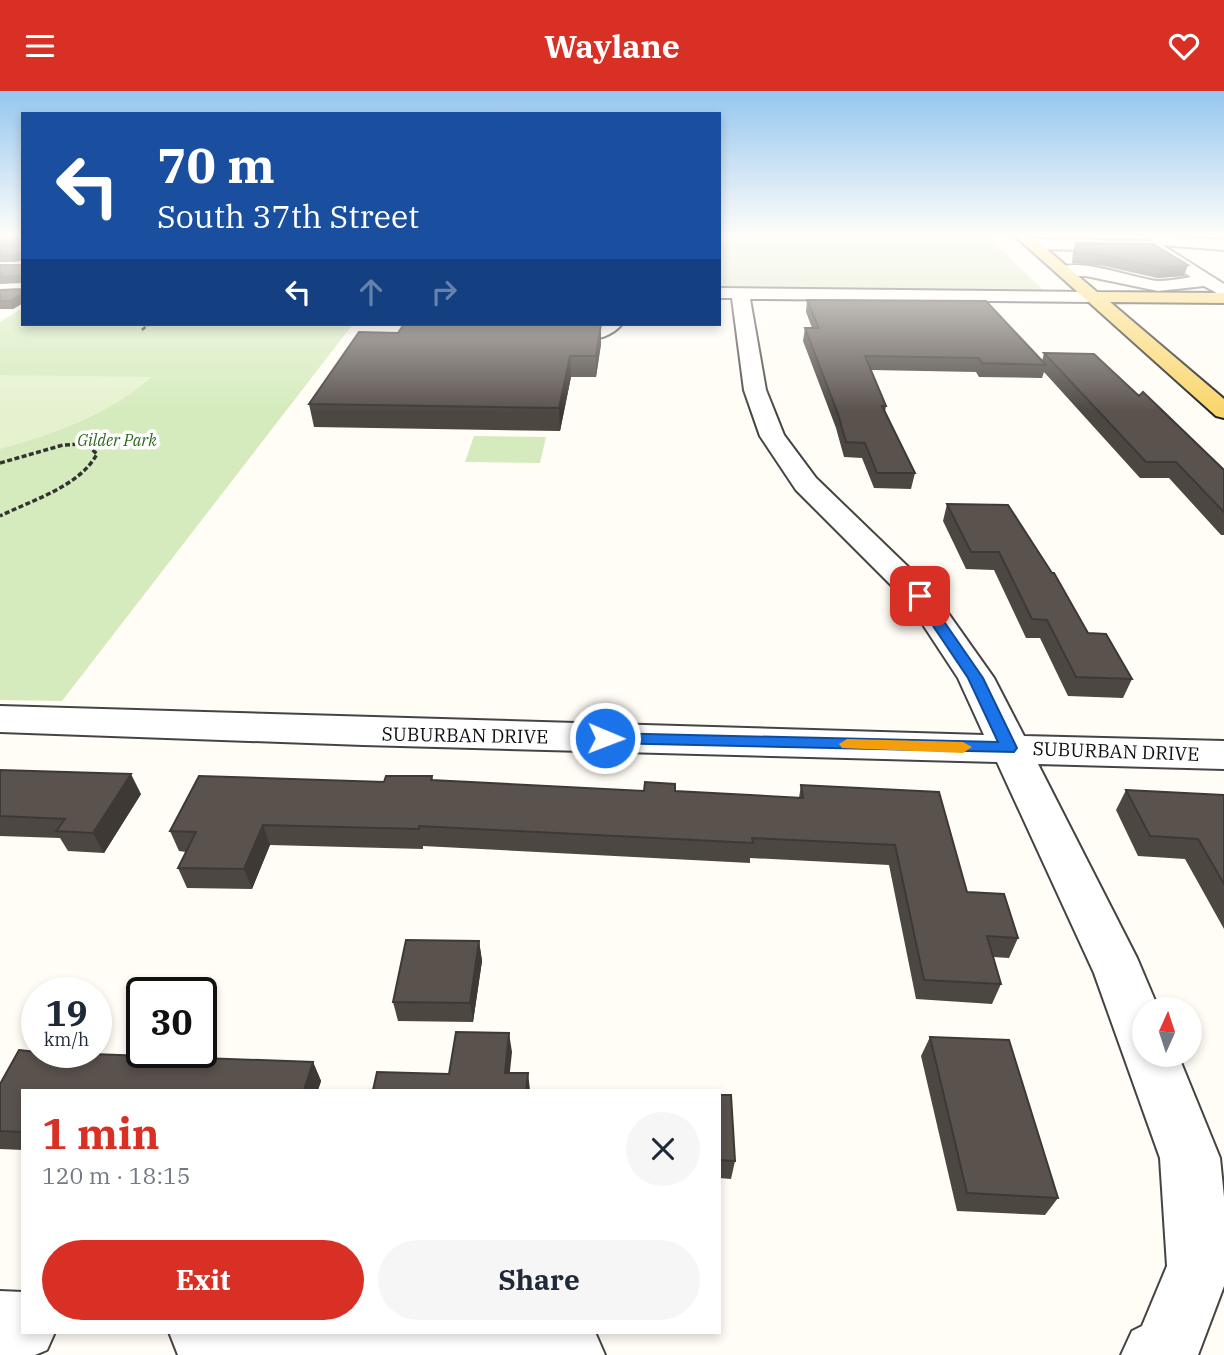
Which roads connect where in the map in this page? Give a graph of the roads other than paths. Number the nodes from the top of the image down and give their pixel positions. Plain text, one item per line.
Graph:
1 (730, 294) edge
2 (820, 294) edge
3 (1090, 294) edge
4 (1093, 297) junction
5 (1224, 298) edge
6 (553, 326) edge
7 (609, 326) edge
8 (1224, 411) edge
9 (0, 719) edge
10 (1009, 748) junction
11 (1224, 755) edge
12 (1132, 1007) edge
13 (1156, 1067) edge
14 (0, 1325) edge
15 (21, 1325) edge
16 (235, 1334) edge
17 (570, 1355) edge
18 (1156, 1355) edge

1 - 10 street
2 - 4 street
3 - 4 main road
4 - 5 main road
4 - 8 main road
6 - 7 street
9 - 10 street, SUBURBAN DRIVE
10 - 11 street, SUBURBAN DRIVE
10 - 12 street
13 - 18 street
14 - 15 street
16 - 17 street

